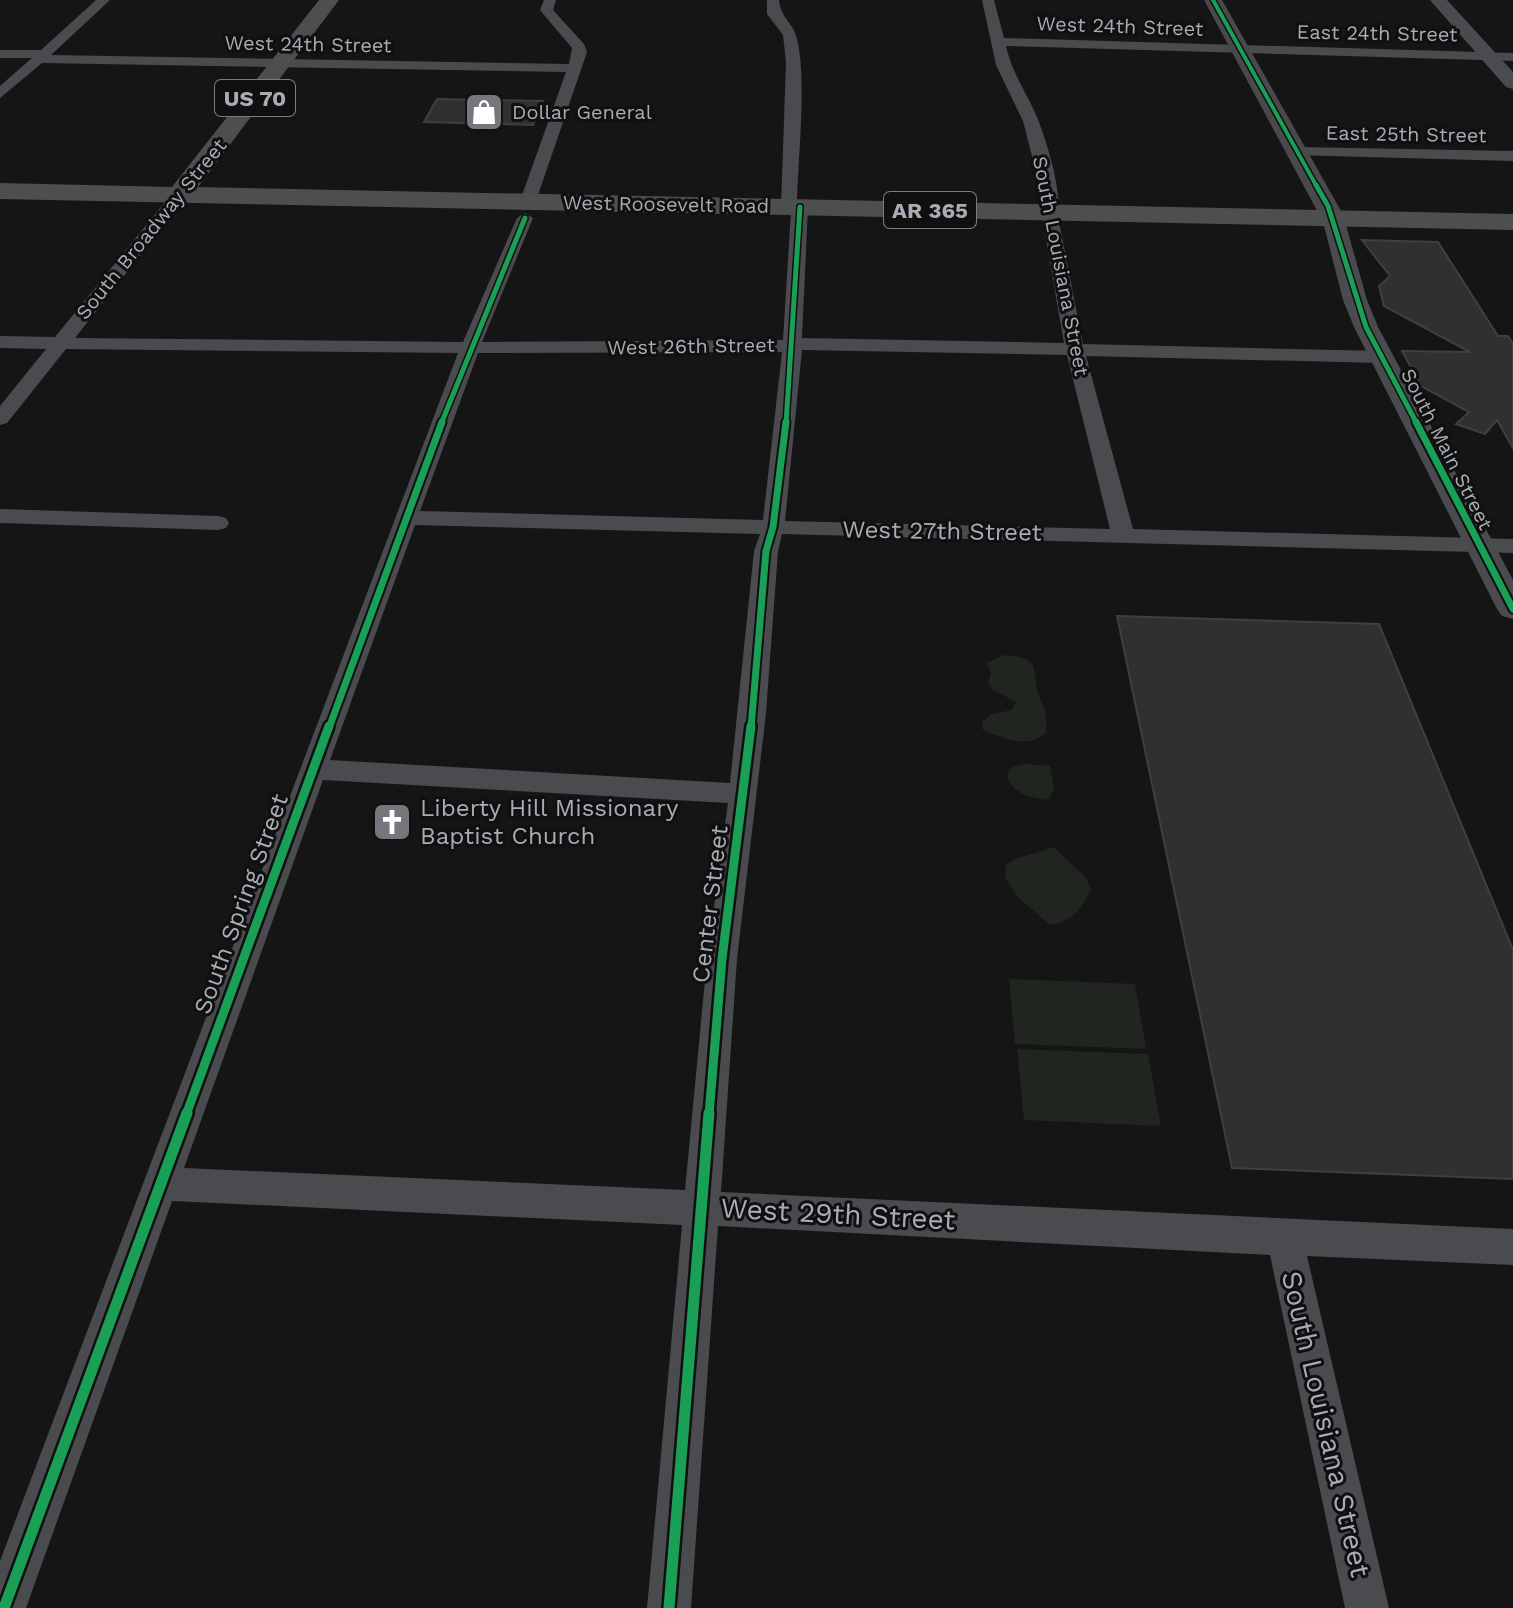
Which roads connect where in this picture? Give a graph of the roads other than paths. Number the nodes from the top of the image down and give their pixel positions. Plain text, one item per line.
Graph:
1 (104, 0) edge
2 (329, 0) edge
3 (550, 0) edge
4 (773, 0) edge
5 (988, 0) edge
6 (1213, 0) edge
7 (1438, 0) edge
8 (997, 42) junction
9 (1241, 51) junction
10 (0, 54) edge
11 (1487, 55) junction
12 (41, 57) junction
13 (1513, 57) edge
14 (281, 63) junction
15 (576, 68) junction
16 (1513, 83) edge
17 (0, 94) edge
18 (1298, 152) junction
19 (1513, 156) edge
20 (0, 191) edge
21 (180, 194) junction
22 (794, 207) junction
23 (526, 209) junction
24 (1049, 212) junction
25 (1333, 218) junction
26 (1513, 222) edge
27 (0, 342) edge
28 (60, 343) junction
29 (792, 343) junction
30 (470, 348) junction
31 (1075, 350) junction
32 (1382, 357) junction
33 (0, 419) edge
34 (0, 516) edge
35 (406, 518) junction
36 (218, 523) dead end
37 (773, 527) junction
38 (1123, 536) junction
39 (1479, 545) junction
40 (1513, 546) edge
41 (1513, 609) edge
42 (312, 769) junction
43 (744, 794) junction
44 (162, 1184) junction
45 (702, 1206) junction
46 (1285, 1239) junction
47 (1513, 1247) edge
48 (4, 1608) edge
49 (669, 1608) edge
50 (1367, 1608) edge

1 - 12 street
2 - 14 main road, South Broadway Street / US 70
3 - 15 street
4 - 22 street, Center Street
5 - 8 street, South Louisiana Street
6 - 9 main road, South Main Street
7 - 11 street
8 - 9 street, West 24th Street
8 - 24 street, South Louisiana Street
9 - 11 street, East 24th Street
9 - 18 main road, South Main Street
10 - 12 street, West 24th Street
11 - 13 street, East 24th Street
11 - 16 street
12 - 14 street, West 24th Street
12 - 17 street
14 - 15 street, West 24th Street
14 - 21 main road, South Broadway Street / US 70
15 - 23 street, South Spring Street
18 - 19 street, East 25th Street
18 - 25 main road, South Main Street
20 - 21 main road, West Roosevelt Road
21 - 23 main road, West Roosevelt Road / AR 365
21 - 28 street, South Broadway Street
22 - 23 main road, West Roosevelt Road / AR 365
22 - 24 main road, West Roosevelt Road / AR 365
22 - 29 street, Center Street
23 - 30 street, South Spring Street
24 - 25 main road, West Roosevelt Road / AR 365
24 - 31 street, South Louisiana Street
25 - 26 main road, AR 365
25 - 32 street, South Main Street
27 - 28 street, West 26th Street
28 - 30 street, West 26th Street
28 - 33 street, South Broadway Street
29 - 30 street, West 26th Street
29 - 31 street, West 26th Street
29 - 37 street, Center Street
30 - 35 street, South Spring Street
31 - 32 street, West 26th Street
31 - 38 street, South Louisiana Street
32 - 39 street, South Main Street
34 - 36 street
35 - 37 street, West 27th Street
35 - 42 street, South Spring Street
37 - 38 street, West 27th Street
37 - 43 street, Center Street
38 - 39 street, West 27th Street
39 - 40 street, West 27th Street
39 - 41 street, South Main Street
42 - 43 street
42 - 44 street, South Spring Street
43 - 45 street, Center Street
44 - 45 street, West 29th Street
44 - 48 street, South Spring Street
45 - 46 street, West 29th Street
45 - 49 street, Center Street
46 - 47 street, West 29th Street
46 - 50 street, South Louisiana Street

